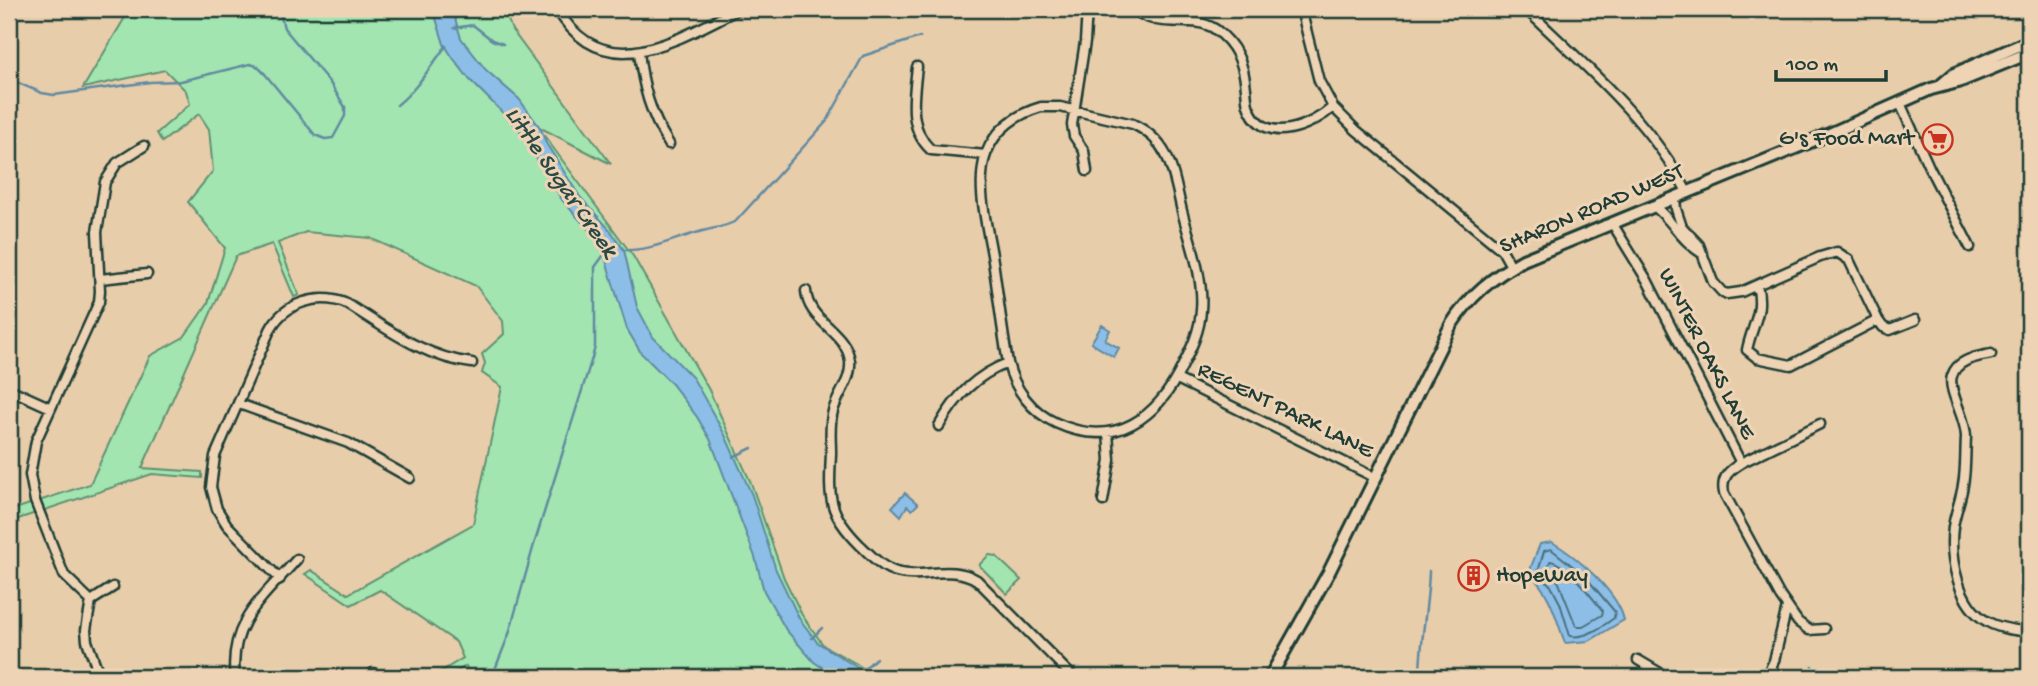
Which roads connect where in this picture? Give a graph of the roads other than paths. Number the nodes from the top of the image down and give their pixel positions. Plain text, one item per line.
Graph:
1 (557, 9) edge
2 (739, 9) edge
3 (1087, 9) edge
4 (1133, 9) edge
5 (1301, 9) edge
6 (1526, 9) edge
7 (2029, 41) edge
8 (639, 52) junction
9 (2027, 55) edge
10 (917, 67) dead end
11 (1938, 86) junction
12 (1900, 103) junction
13 (1333, 107) junction
14 (1075, 110) junction
15 (669, 144) dead end
16 (144, 146) dead end
17 (986, 155) junction
18 (1087, 171) dead end
19 (1687, 192) junction
20 (1675, 198) junction
21 (1654, 206) junction
22 (1612, 223) junction
23 (1678, 227) junction
24 (1970, 247) dead end
25 (1511, 267) junction
26 (147, 274) dead end
27 (100, 279) junction
28 (1757, 285) junction
29 (806, 291) dead end
30 (1878, 320) junction
31 (1915, 320) dead end
32 (1992, 354) dead end
33 (472, 363) dead end
34 (1008, 363) junction
35 (1177, 379) junction
36 (9, 389) edge
37 (239, 404) junction
38 (51, 408) junction
39 (1820, 424) dead end
40 (939, 426) dead end
41 (1108, 432) junction
42 (1741, 463) junction
43 (410, 478) dead end
44 (1376, 478) junction
45 (1102, 501) dead end
46 (298, 559) dead end
47 (280, 579) junction
48 (113, 587) dead end
49 (91, 601) junction
50 (1787, 607) junction
51 (1824, 629) dead end
52 (2029, 632) edge
53 (1638, 660) dead end
54 (373, 673) dead end
55 (100, 677) edge
56 (235, 677) edge
57 (383, 677) edge
58 (1073, 677) edge
59 (1270, 677) edge
60 (1667, 677) edge
61 (1766, 677) edge

1 - 8 street
2 - 8 street
3 - 14 street
4 - 13 street
5 - 13 street
6 - 19 street
7 - 11 main road, SHARON ROAD WEST
8 - 15 street
9 - 11 main road, SHARON ROAD WEST
10 - 17 street
11 - 12 main road, SHARON ROAD WEST
12 - 19 main road, SHARON ROAD WEST
12 - 24 street
13 - 25 street
14 - 17 street
14 - 18 street
14 - 35 street
16 - 27 street
17 - 34 street
19 - 20 main road, SHARON ROAD WEST
20 - 21 main road, SHARON ROAD WEST
20 - 23 street
21 - 22 main road, SHARON ROAD WEST
21 - 23 street
22 - 25 main road, SHARON ROAD WEST
22 - 42 street, WINTER OAKS LANE
23 - 28 street
25 - 44 main road, SHARON ROAD WEST
26 - 27 street
27 - 38 street
28 - 30 street
28 - 30 street
29 - 58 street
30 - 31 street
32 - 52 street
33 - 37 street
34 - 40 street
34 - 41 street
35 - 41 street
35 - 44 street, REGENT PARK LANE
36 - 38 street
37 - 43 street
37 - 47 street
38 - 49 street
39 - 42 street, WINTER OAKS LANE
41 - 45 street
42 - 50 street
44 - 59 main road, SHARON ROAD WEST
46 - 47 street
47 - 56 street
48 - 49 street
49 - 55 street
50 - 51 street
50 - 61 street
53 - 60 street
54 - 57 street

